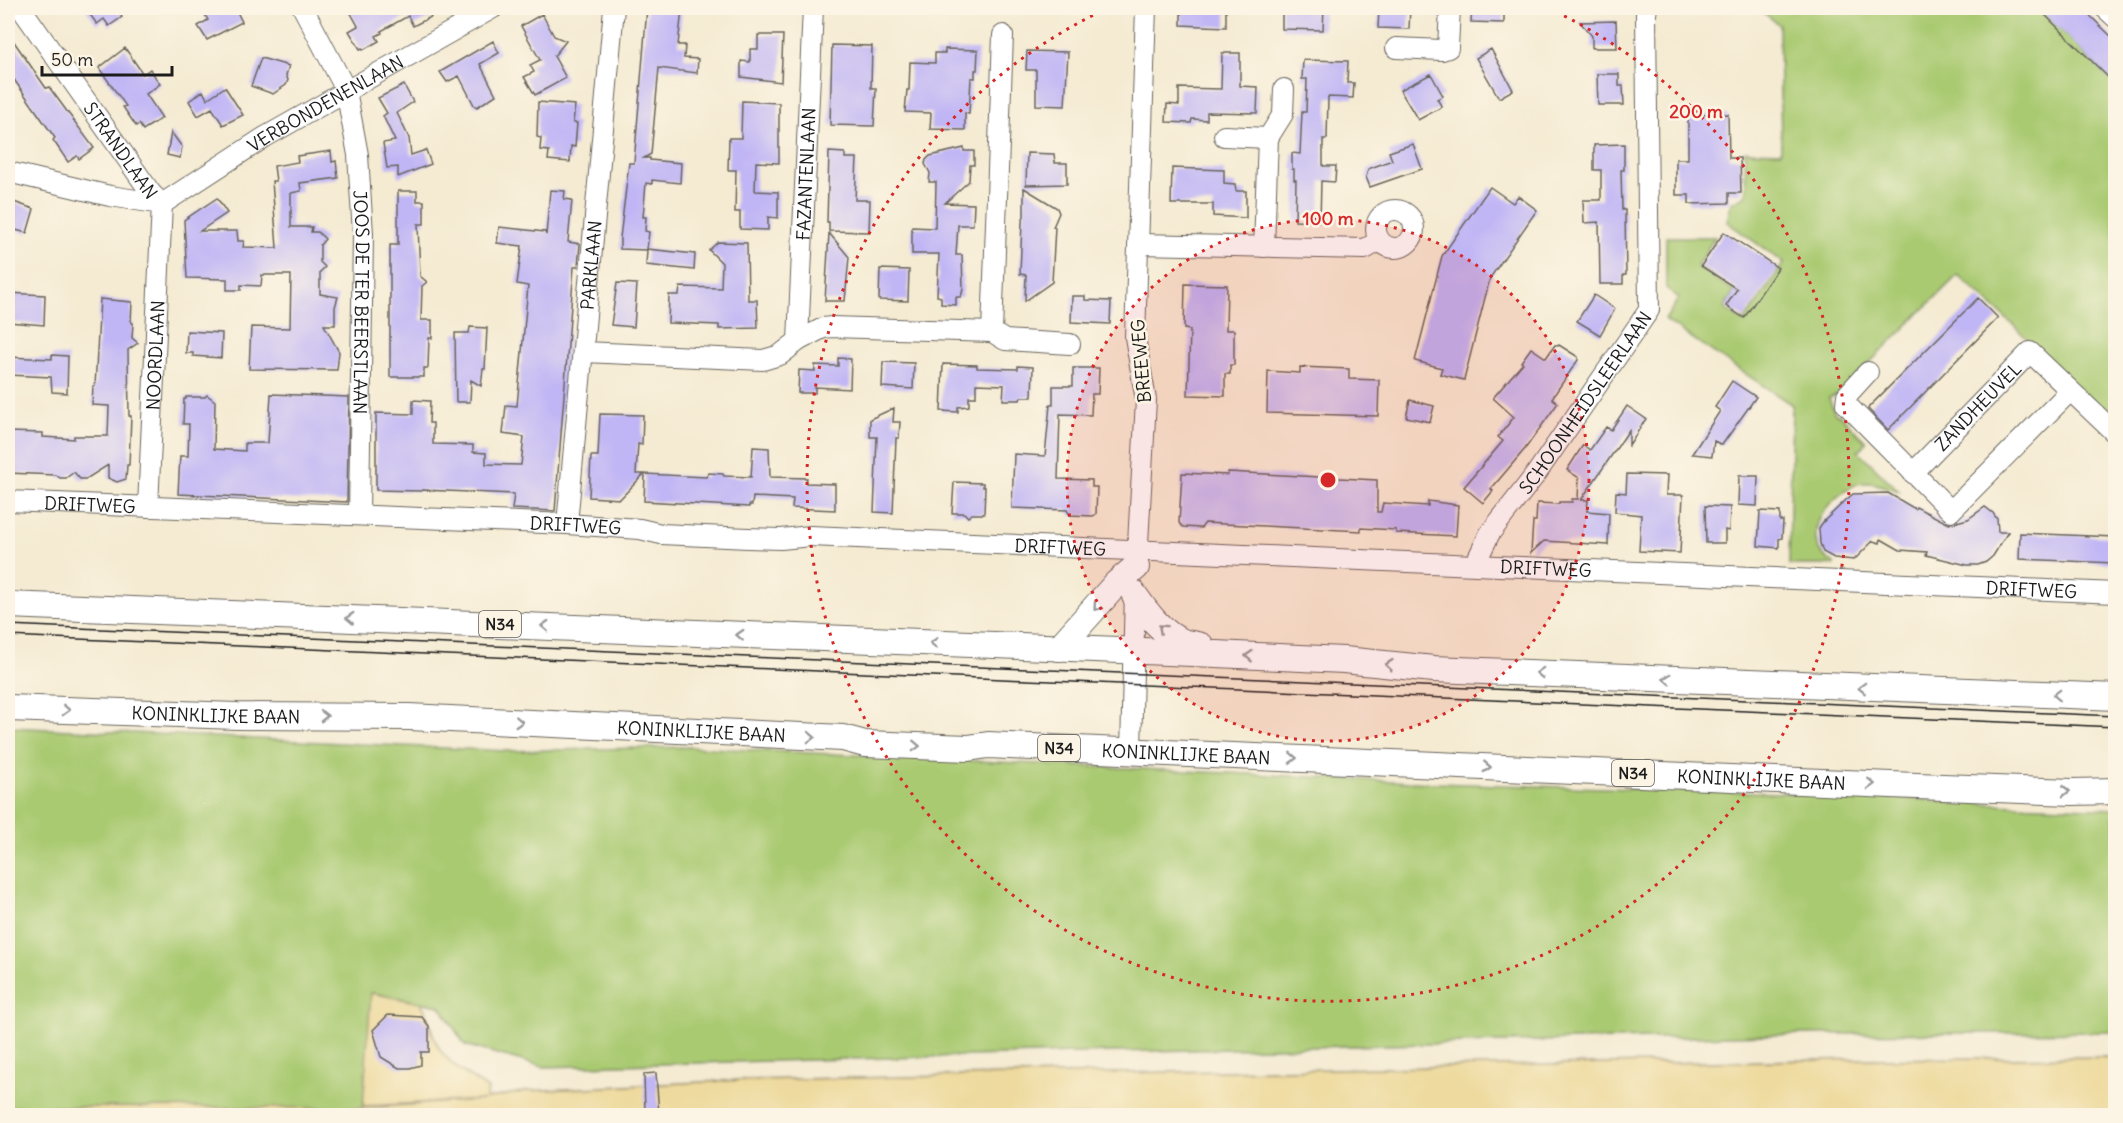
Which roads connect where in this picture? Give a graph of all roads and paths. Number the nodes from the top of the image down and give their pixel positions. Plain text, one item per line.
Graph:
1 (21, 8) edge
2 (303, 8) edge
3 (493, 8) edge
4 (614, 8) edge
5 (813, 8) edge
6 (1146, 8) edge
7 (1450, 8) edge
8 (1647, 8) edge
9 (2105, 8) edge
10 (2115, 18) edge
11 (1003, 35) dead end
12 (1396, 48) dead end
13 (1284, 89) dead end
14 (346, 90) junction
15 (1224, 136) dead end
16 (1268, 138) junction
17 (8, 172) edge
18 (162, 204) junction
19 (1379, 241) dead end
20 (1139, 244) junction
21 (1263, 247) junction
22 (992, 332) junction
23 (798, 341) junction
24 (1070, 344) dead end
25 (584, 352) junction
26 (1868, 372) dead end
27 (2070, 391) junction
28 (2115, 434) edge
29 (1913, 473) junction
30 (8, 501) edge
31 (148, 507) junction
32 (359, 514) junction
33 (567, 524) junction
34 (1137, 559) junction
35 (1475, 564) junction
36 (2115, 593) edge
37 (1135, 596) junction
38 (8, 605) edge
39 (1059, 648) junction
40 (1133, 651) junction
41 (1216, 654) junction
42 (2115, 697) edge
43 (8, 708) edge
44 (1131, 750) junction
45 (2115, 791) edge

1 - 18 street, STRANDLAAN
2 - 14 street, JOOS DE TER BEERSTLAAN
3 - 14 street, VERBONDENENLAAN
4 - 25 street, PARKLAAN
5 - 23 street, FAZANTENLAAN
6 - 20 street, BREEWEG
7 - 12 street
8 - 35 street, SCHOONHEIDSLEERLAAN
9 - 10 street
11 - 22 street
13 - 16 street
14 - 18 street, VERBONDENENLAAN
14 - 32 street, JOOS DE TER BEERSTLAAN
15 - 16 street
16 - 21 street
17 - 18 street
18 - 31 street, NOORDLAAN
19 - 21 street
20 - 21 street
20 - 34 street, BREEWEG
22 - 23 street
22 - 24 street
23 - 25 street
25 - 33 street, PARKLAAN
26 - 29 street
27 - 28 street, ZANDHEUVEL
27 - 29 street
27 - 29 street, ZANDHEUVEL
30 - 31 street, DRIFTWEG
31 - 32 street, DRIFTWEG
32 - 33 street, DRIFTWEG
33 - 34 street, DRIFTWEG
34 - 35 street, DRIFTWEG
34 - 37 street, BREEWEG
34 -> 39 main road
35 - 36 street, DRIFTWEG
37 - 40 street, BREEWEG
41 -> 37 main road
39 -> 38 main road, N34
39 - 40 main road, N34
40 - 41 main road, N34
40 - 44 street, BREEWEG
42 -> 41 main road, N34
43 -> 44 main road, KONINKLIJKE BAAN / N34
44 -> 45 main road, KONINKLIJKE BAAN / N34

